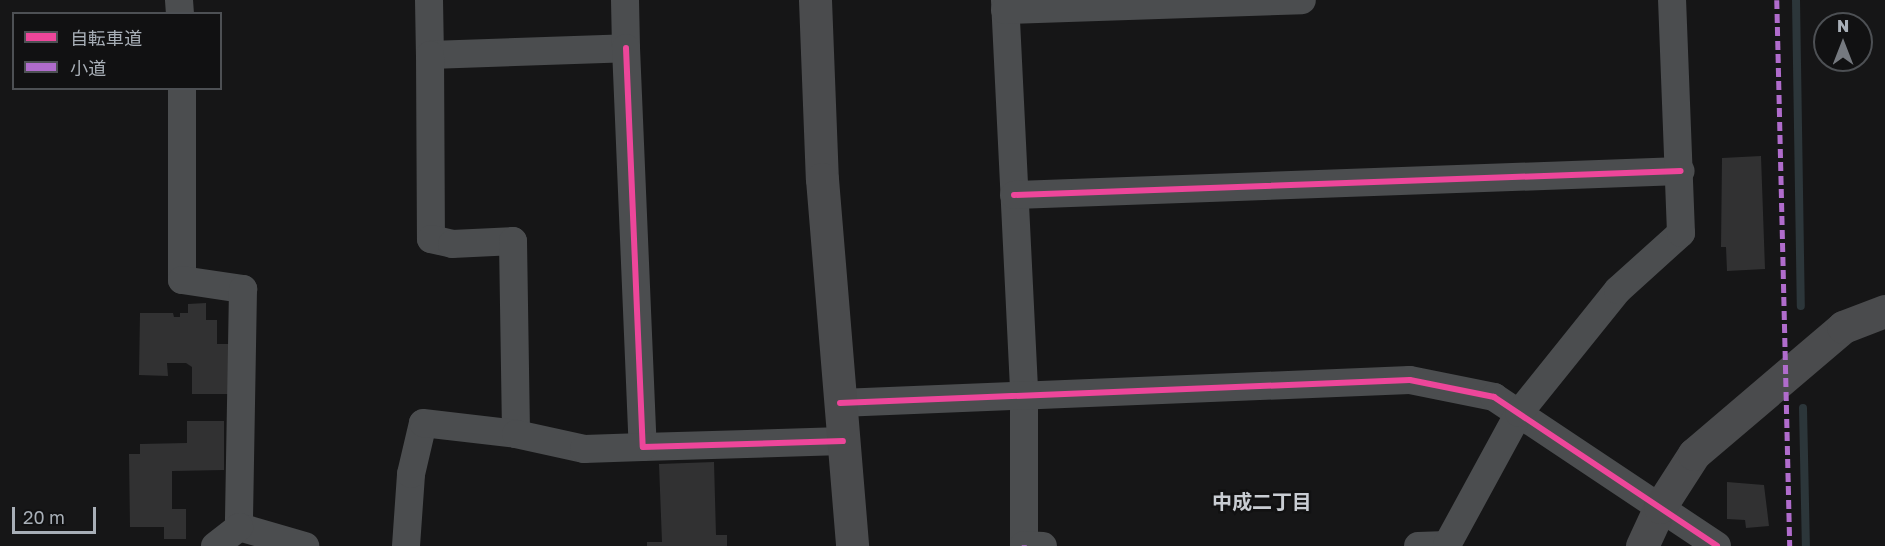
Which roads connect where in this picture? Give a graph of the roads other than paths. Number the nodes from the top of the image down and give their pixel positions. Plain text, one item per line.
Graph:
1 (429, 0) edge
2 (625, 0) edge
3 (815, 0) edge
4 (1302, 0) edge
5 (1672, 0) edge
6 (1005, 5) edge
7 (626, 48) junction
8 (430, 55) junction
9 (182, 90) edge
10 (1681, 171) junction
11 (1014, 195) junction
12 (1885, 311) edge
13 (1024, 395) junction
14 (840, 403) junction
15 (1519, 414) junction
16 (516, 434) junction
17 (843, 441) junction
18 (643, 447) junction
19 (1660, 507) junction
20 (239, 526) junction
21 (215, 546) edge
22 (305, 546) edge
23 (406, 546) edge
24 (852, 546) edge
25 (1043, 546) edge
26 (1418, 546) edge
27 (1642, 546) edge
28 (1717, 546) edge

1 - 8 street
2 - 7 street
3 - 14 street
4 - 6 street
5 - 10 street
6 - 11 street
7 - 8 street
7 - 18 street
8 - 16 street
9 - 20 street
10 - 11 street
10 - 15 street
11 - 13 street
12 - 19 street
13 - 14 street
13 - 15 street
13 - 25 street
14 - 17 street
15 - 19 street
15 - 26 street
16 - 18 street
16 - 23 street
17 - 18 street
17 - 24 street
19 - 27 street
19 - 28 street
20 - 21 street
20 - 22 street

